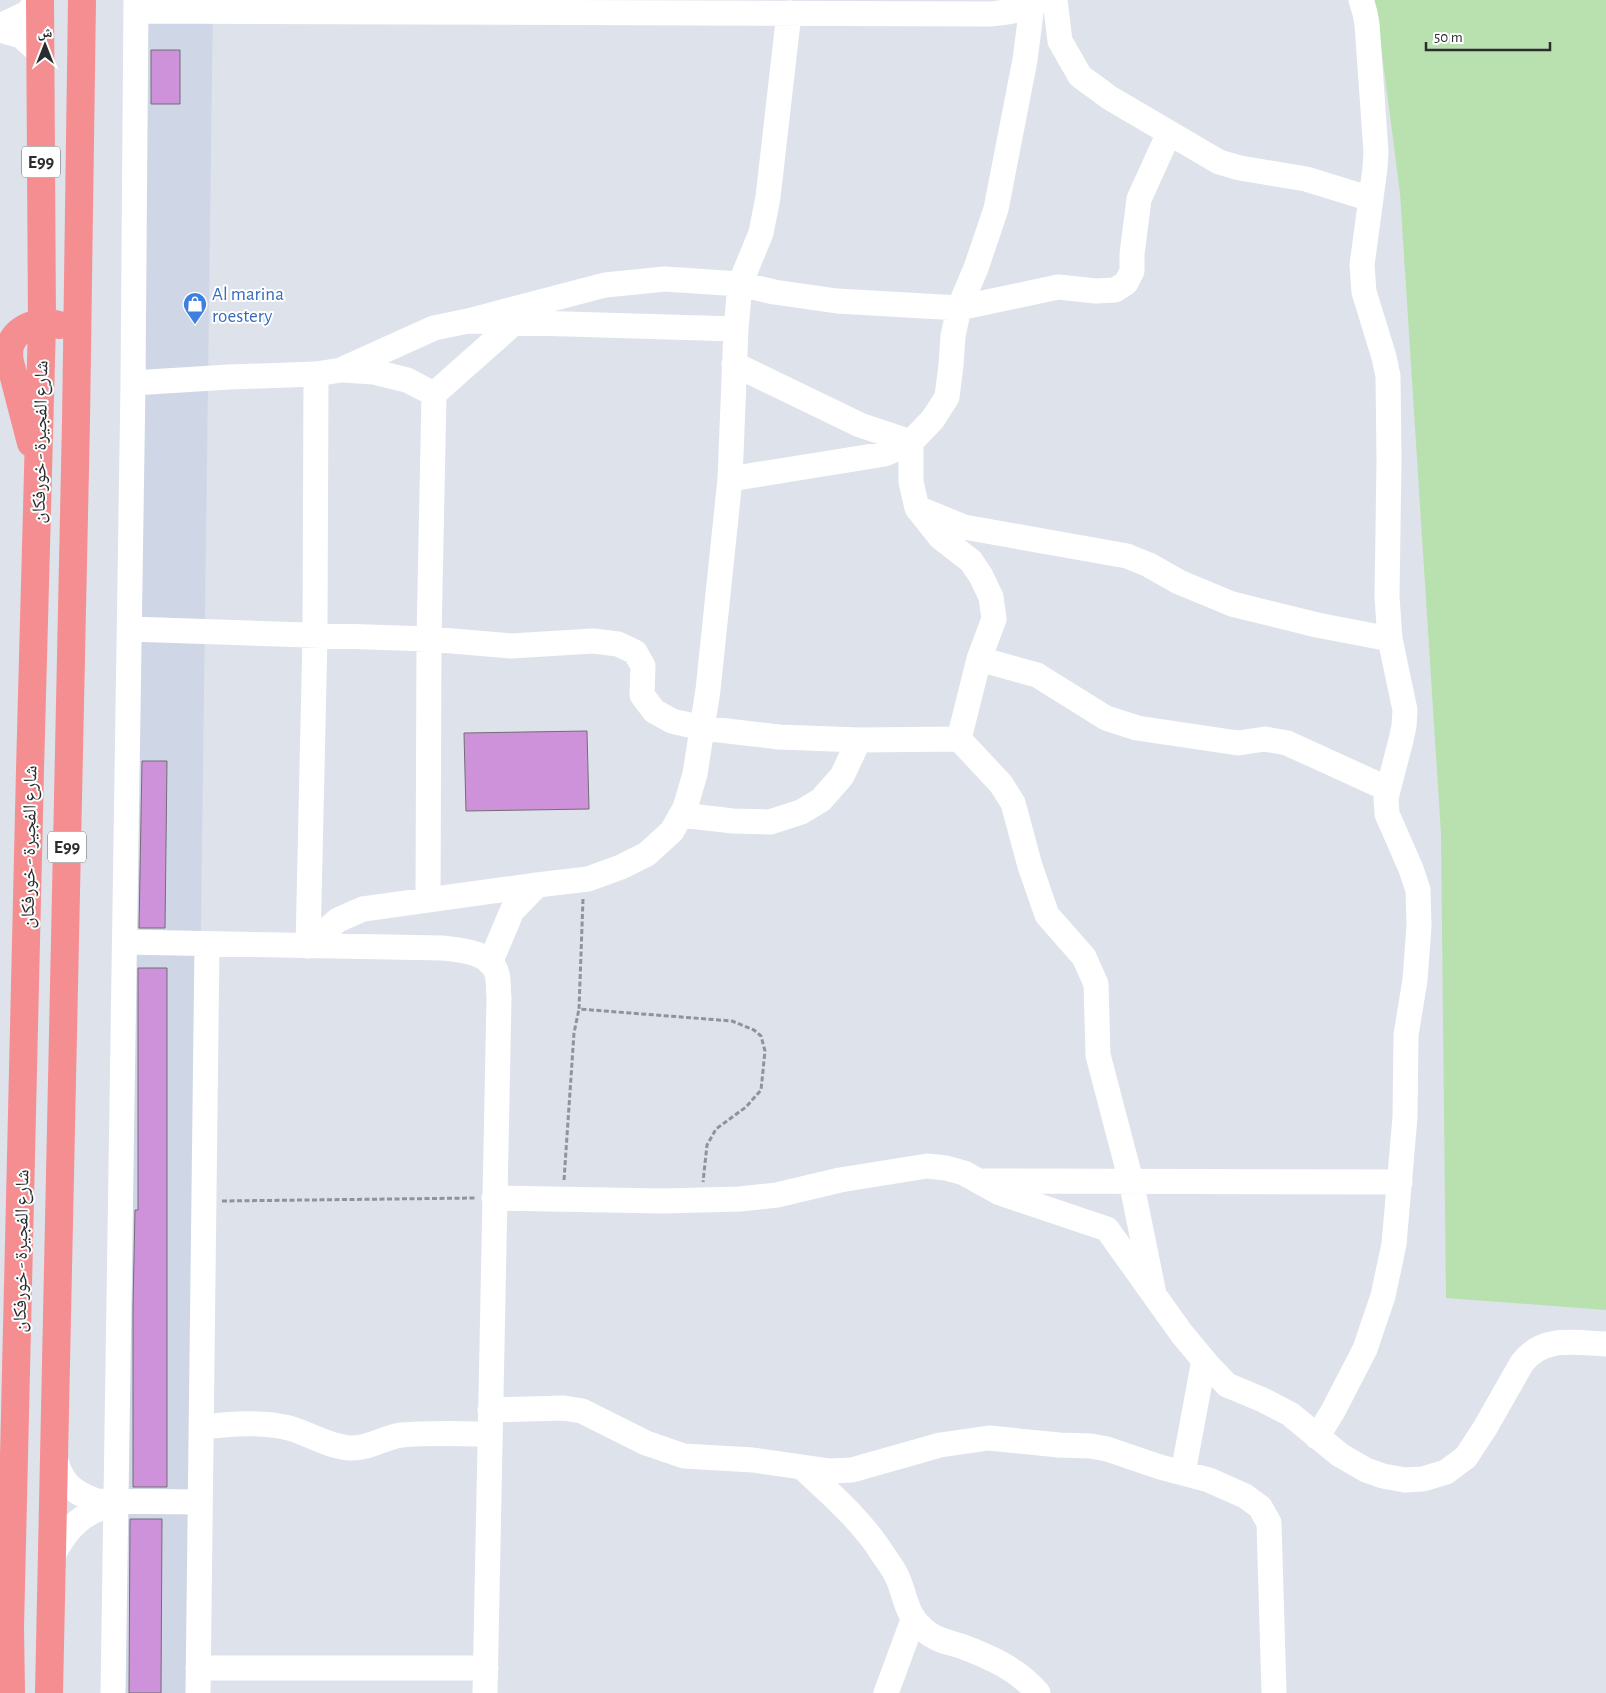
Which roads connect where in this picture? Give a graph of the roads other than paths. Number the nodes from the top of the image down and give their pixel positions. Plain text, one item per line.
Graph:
1 (39, 0) edge
2 (82, 0) edge
3 (1361, 0) edge
4 (1041, 2) edge
5 (136, 6) edge
6 (789, 13) junction
7 (0, 26) edge
8 (0, 30) edge
9 (40, 53) junction
10 (1168, 133) junction
11 (1371, 200) junction
12 (740, 284) junction
13 (959, 308) junction
14 (468, 322) junction
15 (42, 323) junction
16 (514, 323) junction
17 (736, 329) junction
18 (734, 364) junction
19 (342, 370) junction
20 (316, 374) junction
21 (133, 383) junction
22 (434, 394) junction
23 (76, 421) junction
24 (911, 442) junction
25 (730, 479) junction
26 (917, 508) junction
27 (130, 629) junction
28 (315, 635) junction
29 (430, 639) junction
30 (1390, 639) junction
31 (979, 659) junction
32 (702, 728) junction
33 (959, 739) junction
34 (859, 740) junction
35 (1388, 789) junction
36 (681, 815) junction
37 (538, 885) junction
38 (428, 900) junction
39 (125, 942) junction
40 (207, 944) junction
41 (308, 946) junction
42 (490, 963) junction
43 (980, 1181) junction
44 (1131, 1181) junction
45 (1400, 1182) junction
46 (494, 1198) junction
47 (1154, 1294) junction
48 (1606, 1344) edge
49 (1204, 1360) junction
50 (490, 1422) junction
51 (201, 1426) junction
52 (1317, 1437) junction
53 (54, 1453) junction
54 (804, 1469) junction
55 (1183, 1473) junction
56 (116, 1502) junction
57 (200, 1502) junction
58 (52, 1557) junction
59 (913, 1620) junction
60 (5, 1628) edge
61 (198, 1668) junction
62 (486, 1668) junction
63 (12, 1691) edge
64 (49, 1693) edge
65 (113, 1693) edge
66 (198, 1693) edge
67 (485, 1693) edge
68 (886, 1693) edge
69 (1038, 1693) edge
70 (1274, 1693) edge

1 - 7 street
1 - 9 highway, E99
2 - 23 highway, شارع الفجيرة - خورفكان / E99
3 - 11 street
4 - 6 street
4 - 10 street
4 - 13 street
5 - 6 street
5 - 21 street
6 - 12 street
8 - 9 street
9 - 15 highway, E99
10 - 11 street
10 - 13 street
11 - 30 street
12 - 13 street
12 - 14 street
12 - 17 street
13 - 24 street
14 - 16 street
14 - 19 street
15 - 23 highway
15 - 60 highway, شارع الفجيرة - خورفكان / E99
16 - 17 street
16 - 22 street
17 - 18 street
18 - 24 street
18 - 25 street
19 - 20 street
19 - 22 street
20 - 21 street
20 - 28 street
21 - 27 street
22 - 29 street
23 - 53 highway, شارع الفجيرة - خورفكان / E99
24 - 25 street
24 - 26 street
25 - 32 street
26 - 30 street
26 - 31 street
27 - 28 street
27 - 39 street
28 - 29 street
28 - 41 street
29 - 32 street
29 - 38 street
30 - 35 street
31 - 33 street
31 - 35 street
32 - 34 street
32 - 36 street
33 - 34 street
33 - 44 street
34 - 36 street
35 - 45 street
36 - 37 street
37 - 38 street
37 - 42 street
38 - 41 street
39 - 40 street
39 - 56 street
40 - 41 street
40 - 51 street
41 - 42 street
42 - 46 street
43 - 44 street
43 - 46 street
43 - 47 street
44 - 45 street
44 - 47 street
45 - 52 street
46 - 50 street
47 - 49 street
48 - 52 street
49 - 52 street
49 - 55 street
50 - 51 street
50 - 54 street
50 - 62 street
51 - 57 street
53 - 56 street
53 - 58 highway, شارع الفجيرة - خورفكان / E99
54 - 55 street
54 - 59 street
55 - 70 street
56 - 57 street
56 - 58 street
56 - 65 street
57 - 61 street
58 - 64 highway, شارع الفجيرة - خورفكان / E99
59 - 68 street
59 - 69 street
60 - 63 highway, شارع الفجيرة - خورفكان / E99
61 - 62 street
61 - 66 street
62 - 67 street

